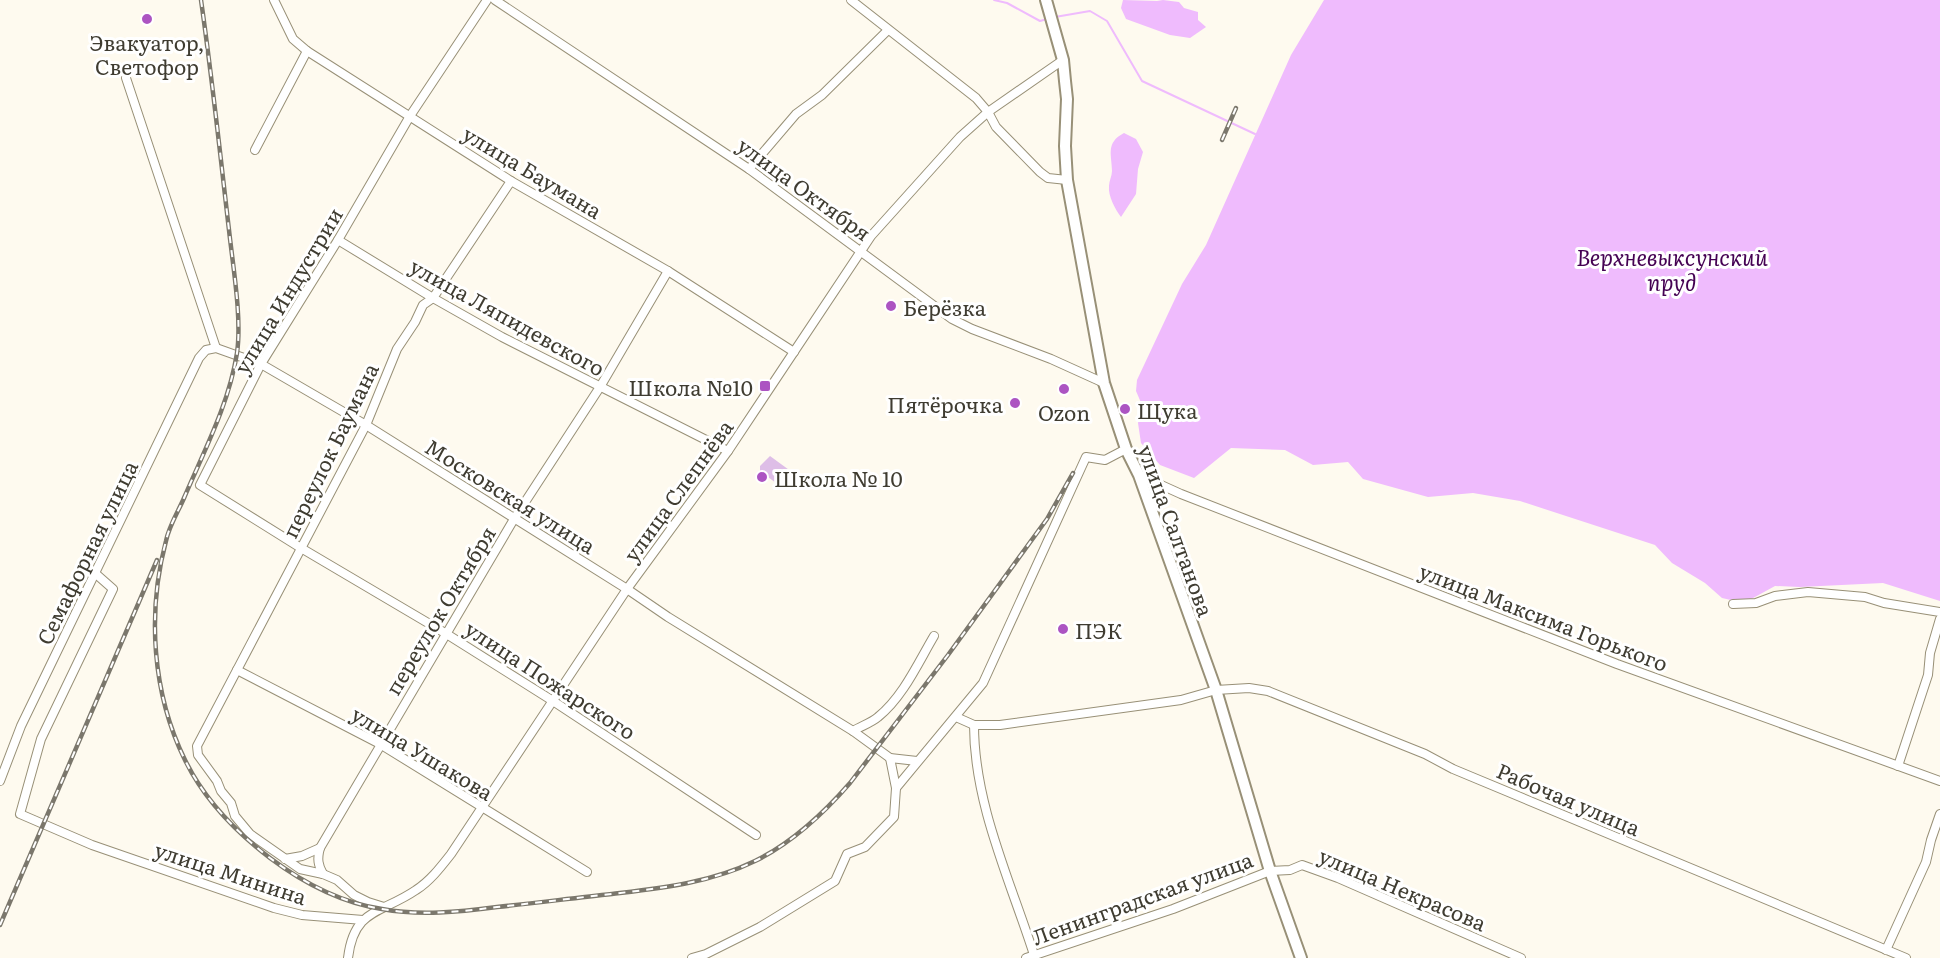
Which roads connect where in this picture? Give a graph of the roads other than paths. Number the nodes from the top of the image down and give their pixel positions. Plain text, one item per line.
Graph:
1 (274, 0) edge
2 (487, 0) edge
3 (495, 0) edge
4 (851, 0) edge
5 (1046, 1) edge
6 (888, 30) junction
7 (307, 51) junction
8 (1063, 60) junction
9 (126, 78) dead end
10 (988, 112) junction
11 (410, 116) junction
12 (255, 150) dead end
13 (749, 169) junction
14 (1067, 180) junction
15 (511, 181) junction
16 (339, 240) junction
17 (861, 250) junction
18 (668, 271) junction
19 (433, 298) junction
20 (216, 348) junction
21 (794, 352) junction
22 (261, 364) junction
23 (1104, 383) junction
24 (600, 387) junction
25 (366, 425) junction
26 (1126, 449) junction
27 (728, 451) junction
28 (1139, 475) junction
29 (200, 485) joint
30 (514, 519) junction
31 (301, 548) junction
32 (96, 574) junction
33 (627, 589) junction
34 (1733, 604) dead end
35 (1940, 612) edge
36 (1940, 619) edge
37 (446, 633) junction
38 (934, 636) dead end
39 (237, 670) junction
40 (1216, 690) junction
41 (553, 701) junction
42 (956, 717) junction
43 (974, 725) junction
44 (853, 730) junction
45 (380, 744) junction
46 (197, 746) joint
47 (890, 758) junction
48 (917, 761) junction
49 (1898, 766) junction
50 (0, 781) edge
51 (1940, 781) edge
52 (896, 788) junction
53 (482, 808) junction
54 (1940, 814) edge
55 (756, 835) dead end
56 (320, 848) junction
57 (285, 859) junction
58 (1270, 871) junction
59 (587, 872) dead end
60 (323, 874) junction
61 (384, 907) junction
62 (363, 920) junction
63 (1886, 950) junction
64 (1032, 957) edge
65 (348, 958) edge
66 (692, 958) edge
67 (1301, 958) edge
68 (1521, 958) edge
69 (1906, 958) edge

1 - 7 street, улица Баумана
2 - 11 street, улица Индустрии
3 - 13 street, улица Октября
4 - 6 street
5 - 8 main road, улица Салтанова
6 - 10 street
6 - 13 street
7 - 11 street, улица Баумана
7 - 12 street
8 - 10 street, улица Слепнёва
8 - 14 main road, улица Салтанова
9 - 20 street
10 - 14 street
10 - 17 street, улица Слепнёва
11 - 15 street, улица Баумана
11 - 16 street, улица Индустрии
13 - 17 street, улица Октября
14 - 23 main road, улица Салтанова
15 - 18 street, улица Баумана
15 - 19 street, переулок Баумана
16 - 19 street, улица Ляпидевского
16 - 22 street, улица Индустрии
17 - 21 street, улица Слепнёва
17 - 23 street, улица Октября
18 - 21 street, улица Баумана
18 - 24 street, переулок Октября
19 - 24 street, улица Ляпидевского
19 - 25 street, переулок Баумана
20 - 22 street
20 - 32 street, Семафорная улица
21 - 27 street, улица Слепнёва
22 - 25 street, Московская улица
22 - 29 street, улица Индустрии
23 - 26 main road, улица Салтанова
24 - 27 street, улица Ляпидевского
24 - 30 street, переулок Октября
25 - 30 street, Московская улица
25 - 31 street, переулок Баумана
26 - 28 main road, улица Салтанова
26 - 42 street
27 - 33 street, улица Слепнёва
28 - 40 main road, улица Салтанова
28 - 49 street, улица Максима Горького
29 - 31 street, улица Пожарского
30 - 33 street, Московская улица
30 - 37 street, переулок Октября
31 - 37 street, улица Пожарского
31 - 39 street, переулок Баумана
32 - 50 street, Семафорная улица
32 - 62 street, улица Минина
33 - 41 street, улица Слепнёва
33 - 44 street, Московская улица
34 - 35 street
36 - 49 street
37 - 41 street, улица Пожарского
37 - 45 street, переулок Октября
38 - 44 street
39 - 45 street, улица Ушакова
39 - 46 street, переулок Баумана
40 - 43 street, Рабочая улица
40 - 58 main road, улица Салтанова
40 - 63 street, Рабочая улица
41 - 53 street, улица Слепнёва
41 - 55 street, улица Пожарского
42 - 43 street
42 - 48 street
43 - 64 street
44 - 47 street, Московская улица
45 - 53 street, улица Ушакова
45 - 56 street, переулок Октября
46 - 57 street, улица Минина
47 - 48 street
47 - 52 street
48 - 52 street
49 - 51 street, улица Максима Горького
52 - 66 street
53 - 59 street, улица Ушакова
53 - 61 street, улица Слепнёва
54 - 63 street
56 - 57 street
56 - 60 street
57 - 60 street, улица Минина
58 - 64 street, Ленинградская улица
58 - 67 main road, улица Салтанова
58 - 68 street, улица Некрасова
60 - 61 street, улица Минина
61 - 62 street, улица Слепнёва
62 - 65 street
63 - 69 street, Рабочая улица

